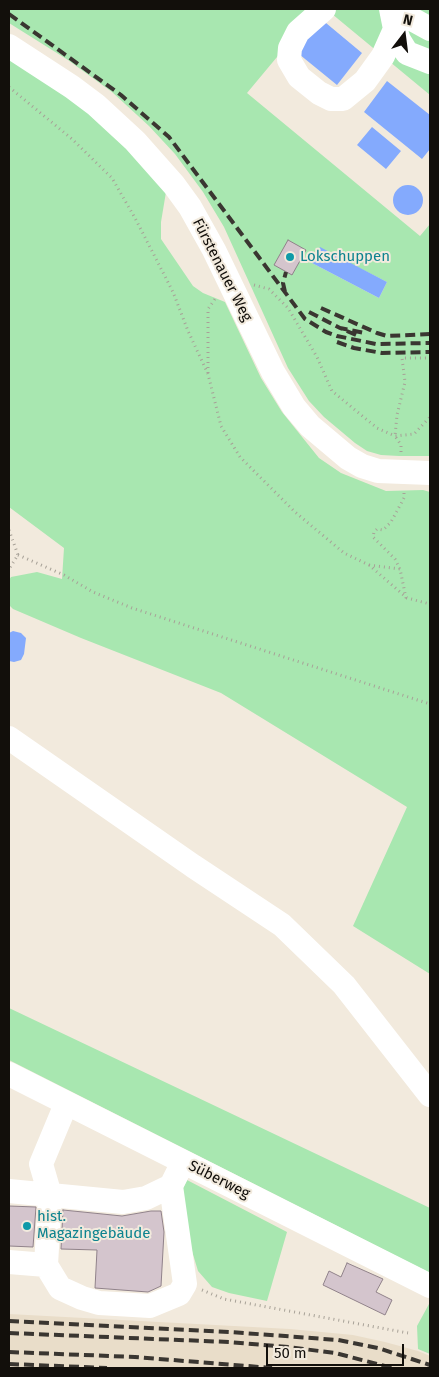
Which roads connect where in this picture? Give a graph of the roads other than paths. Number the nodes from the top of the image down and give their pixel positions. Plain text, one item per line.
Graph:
1 (324, 9) edge
2 (396, 15) edge
3 (430, 29) edge
4 (9, 46) edge
5 (430, 62) edge
6 (430, 473) edge
7 (9, 738) edge
8 (9, 1074) edge
9 (430, 1094) edge
10 (66, 1104) junction
11 (183, 1162) junction
12 (171, 1186) junction
13 (9, 1191) edge
14 (50, 1195) junction
15 (9, 1262) edge
16 (46, 1265) junction
17 (430, 1286) edge

1 - 2 street
2 - 3 street
2 - 5 street
4 - 6 street, Fürstenauer Weg
7 - 9 street
8 - 10 street, Süberweg
10 - 11 street, Süberweg
10 - 14 street
11 - 12 street
11 - 17 street, Süberweg
12 - 14 street
12 - 16 street
13 - 14 street
14 - 16 street
15 - 16 street

